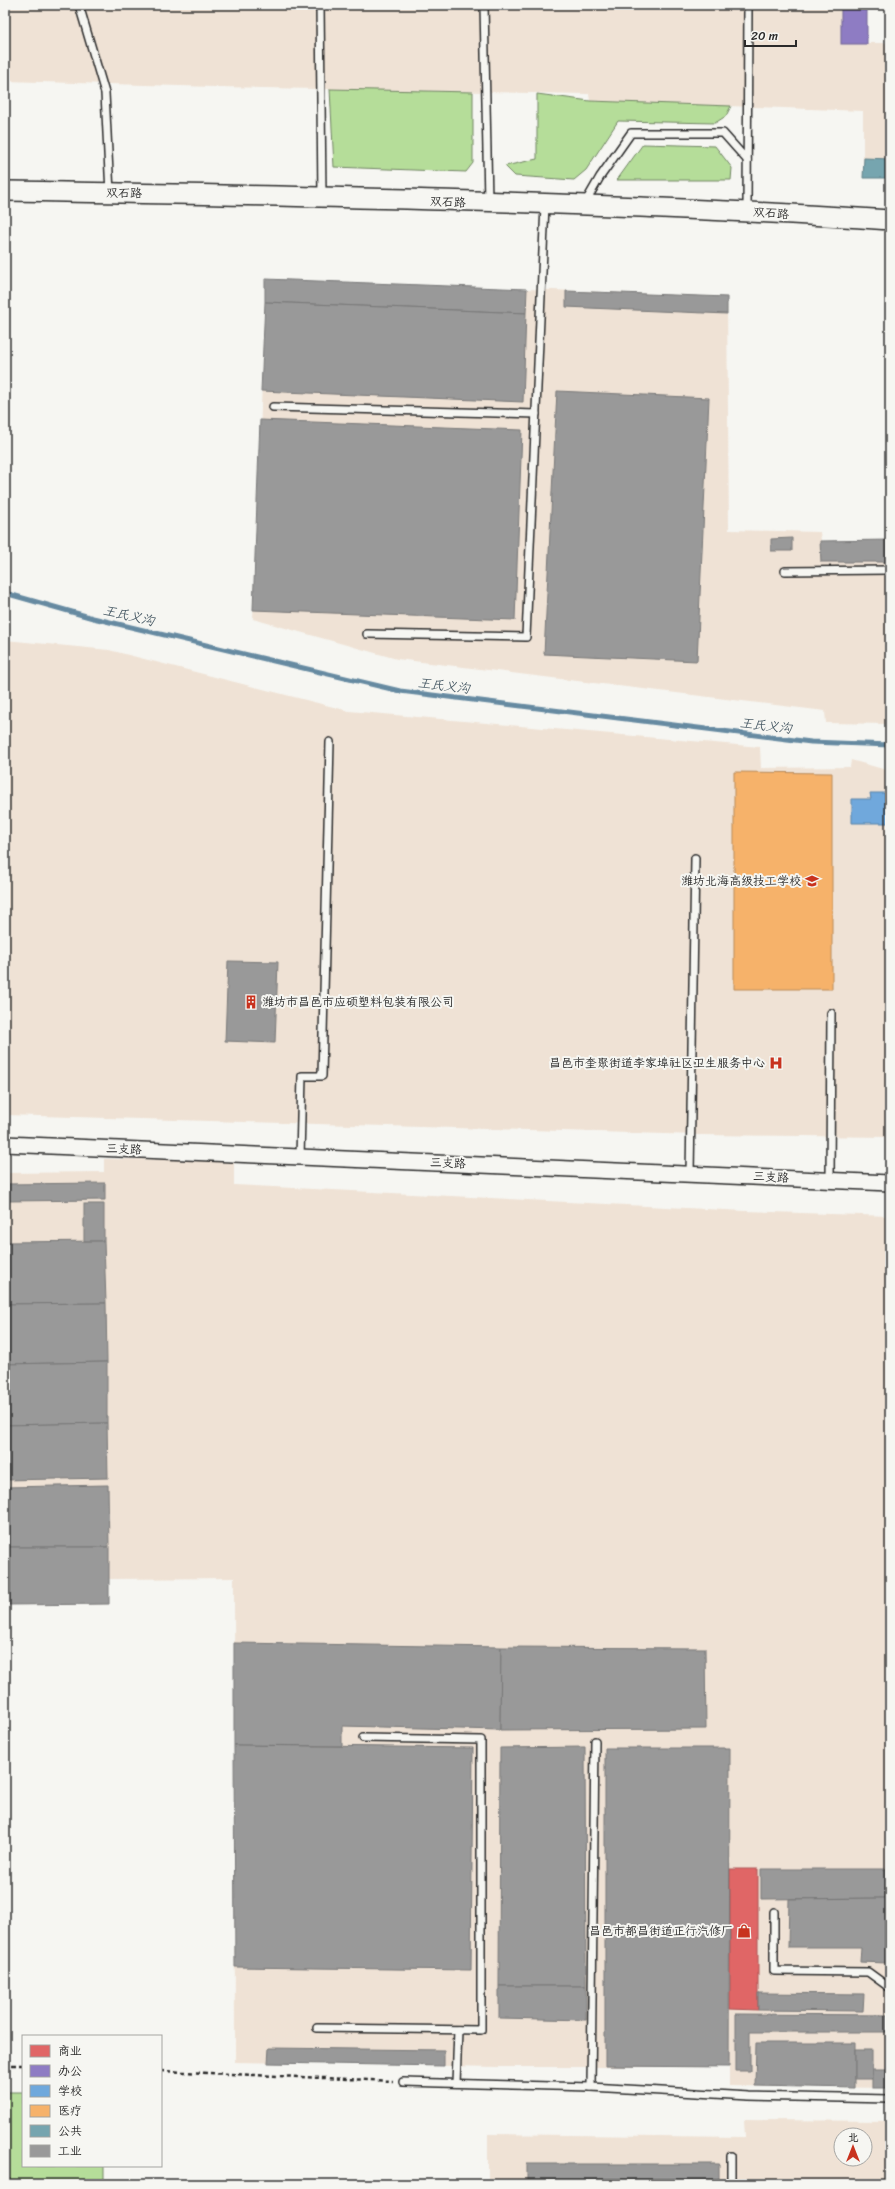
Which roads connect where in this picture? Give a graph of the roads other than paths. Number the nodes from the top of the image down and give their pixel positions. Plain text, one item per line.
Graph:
1 (79, 5) edge
2 (320, 5) edge
3 (484, 5) edge
4 (748, 5) edge
5 (748, 160) junction
6 (5, 191) edge
7 (110, 193) junction
8 (322, 198) junction
9 (488, 203) junction
10 (545, 205) junction
11 (583, 206) junction
12 (747, 211) junction
13 (890, 220) edge
14 (273, 407) dead end
15 (536, 414) junction
16 (890, 570) edge
17 (785, 571) dead end
18 (367, 634) dead end
19 (330, 742) dead end
20 (695, 858) dead end
21 (831, 1013) dead end
22 (5, 1144) edge
23 (300, 1157) junction
24 (690, 1174) junction
25 (830, 1180) junction
26 (890, 1183) edge
27 (363, 1738) dead end
28 (595, 1741) dead end
29 (774, 1912) dead end
30 (890, 1988) edge
31 (317, 2028) dead end
32 (458, 2030) junction
33 (403, 2082) road end
34 (456, 2083) junction
35 (591, 2087) junction
36 (890, 2099) edge
37 (732, 2156) dead end
38 (732, 2184) edge

1 - 7 lane
2 - 8 lane
3 - 9 lane
4 - 5 lane
5 - 11 lane
5 - 12 lane
6 - 7 street, 双石路
7 - 8 street, 双石路
8 - 9 street, 双石路
9 - 10 street, 双石路
10 - 11 street, 双石路
10 - 15 lane
11 - 12 street, 双石路
12 - 13 street, 双石路
14 - 15 lane
15 - 18 lane
16 - 17 lane
19 - 23 lane
20 - 24 lane
21 - 25 lane
22 - 23 street, 三支路
23 - 24 street, 三支路
24 - 25 street, 三支路
25 - 26 street, 三支路
27 - 32 lane
28 - 35 lane
29 - 30 lane
31 - 32 lane
32 - 34 lane
33 - 34 lane
34 - 35 lane
35 - 36 lane
37 - 38 lane

